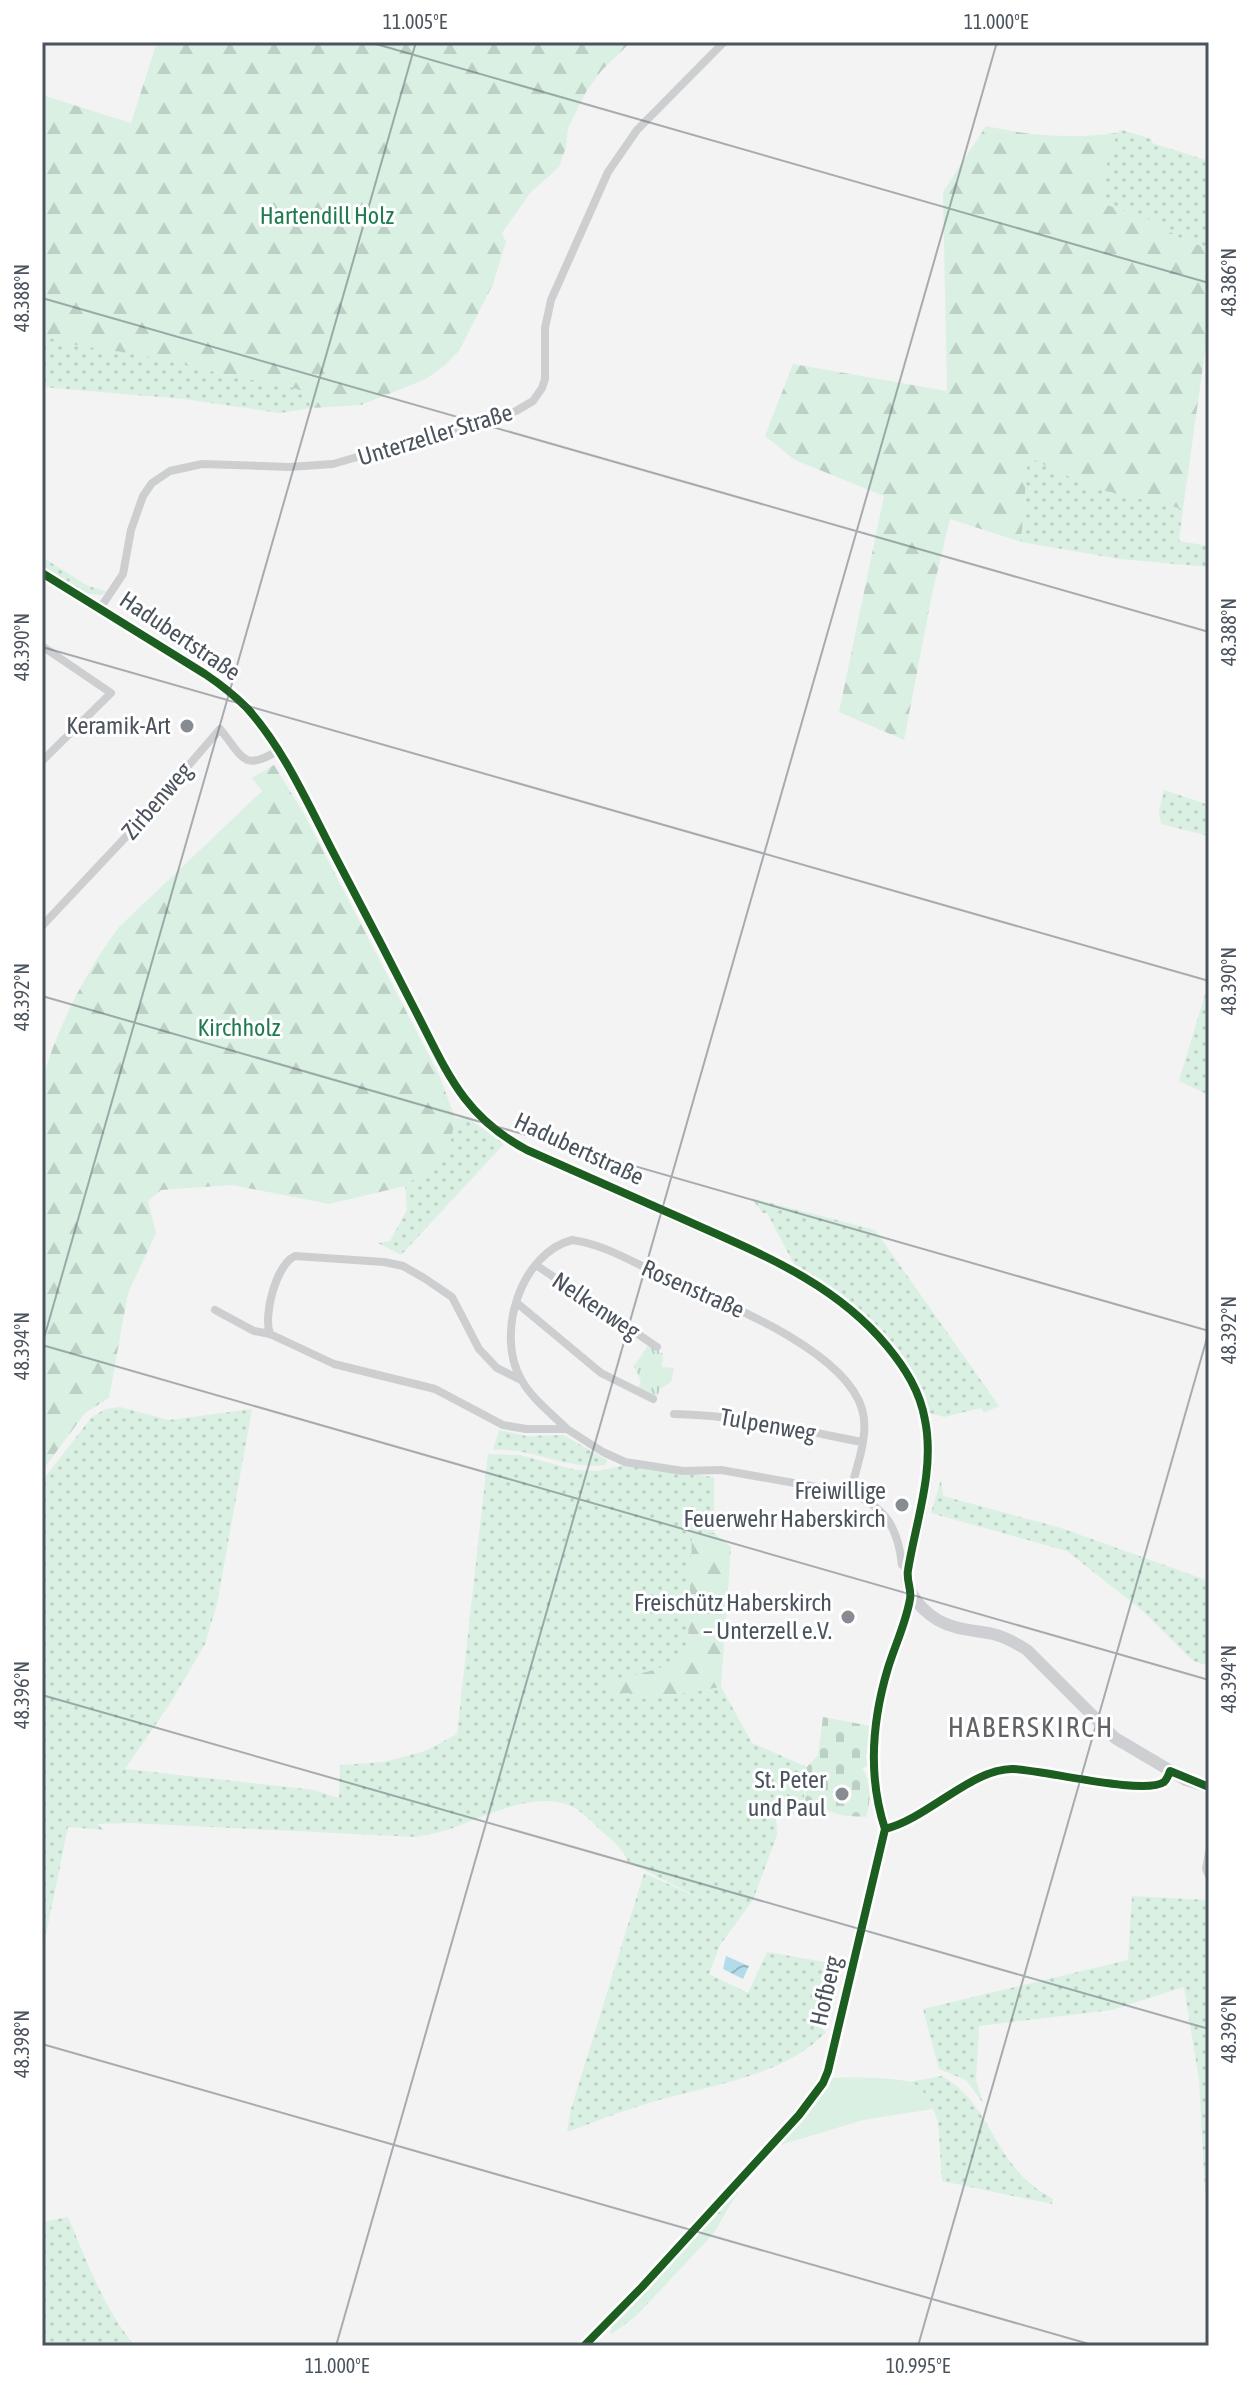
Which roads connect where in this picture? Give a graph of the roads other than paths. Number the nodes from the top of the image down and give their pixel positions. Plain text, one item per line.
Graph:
1 (724, 42) edge
2 (42, 573) edge
3 (101, 607) junction
4 (42, 646) edge
5 (277, 751) junction
6 (42, 761) edge
7 (42, 926) edge
8 (536, 1265) junction
9 (517, 1303) junction
10 (215, 1310) dead end
11 (270, 1334) junction
12 (657, 1347) dead end
13 (521, 1380) junction
14 (653, 1399) dead end
15 (674, 1414) dead end
16 (567, 1429) junction
17 (862, 1442) junction
18 (850, 1493) junction
19 (908, 1568) junction
20 (912, 1595) junction
21 (1170, 1771) junction
22 (1209, 1787) edge
23 (885, 1829) junction
24 (1209, 1852) edge
25 (1209, 1876) edge
26 (584, 2346) edge

1 - 3 street, Unterzeller Straße
2 - 3 street, Hadubertstraße
3 - 5 street, Hadubertstraße
4 - 6 street
5 - 7 street, Zirbenweg
5 - 19 street, Hadubertstraße
8 - 9 street, Rosenstraße
8 - 12 street, Nelkenweg
8 - 17 street, Rosenstraße
9 - 13 street, Rosenstraße
9 - 14 street
10 - 11 street
11 - 13 street, Rosenstraße
11 - 16 street
13 - 16 street, Rosenstraße
15 - 17 street, Tulpenweg
16 - 18 street, Rosenstraße
17 - 18 street, Rosenstraße
18 - 19 street, Rosenstraße
19 - 20 street, Hadubertstraße
20 - 21 street
20 - 23 street
21 - 22 street
21 - 23 street
23 - 26 street, Hofberg
24 - 25 street

